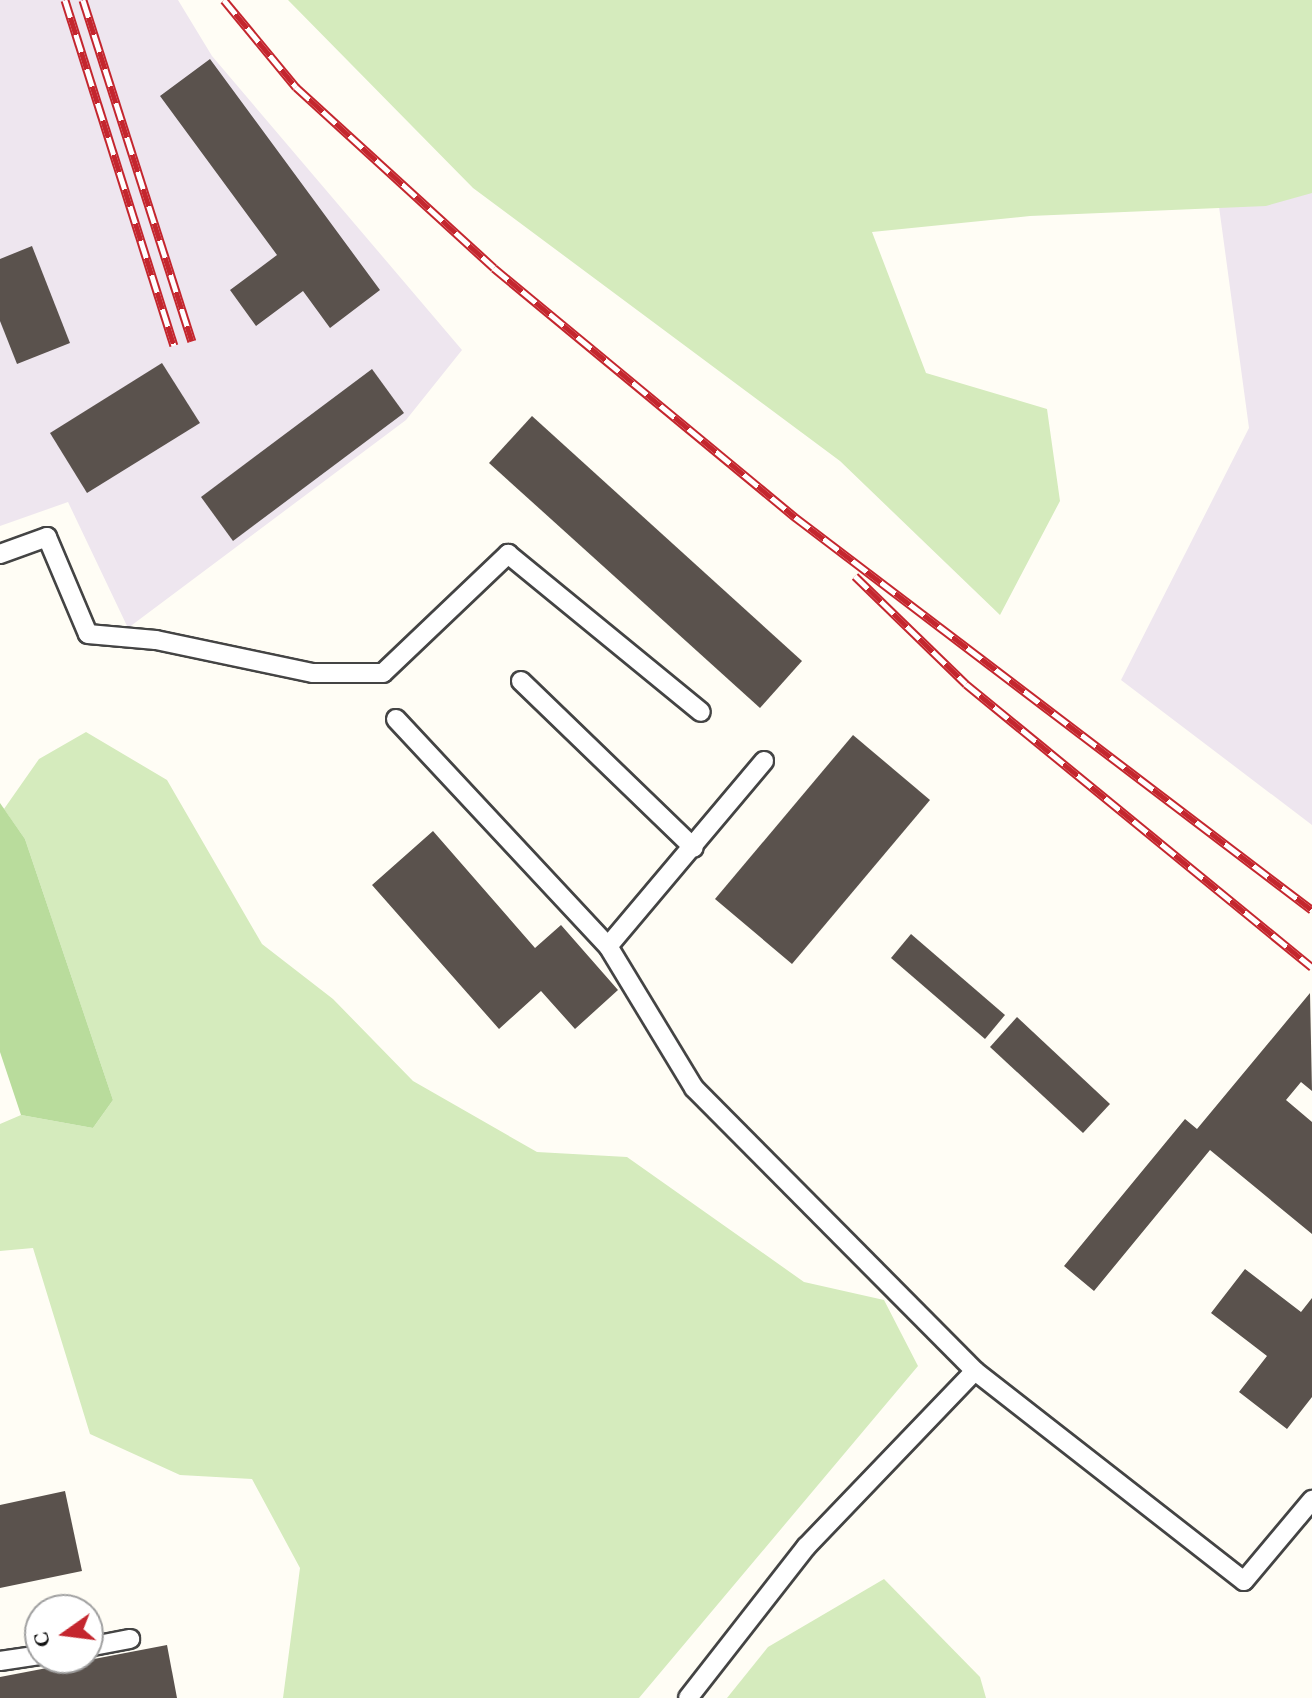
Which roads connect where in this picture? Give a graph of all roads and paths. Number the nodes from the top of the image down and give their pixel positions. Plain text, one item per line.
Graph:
1 (0, 554) edge
2 (521, 681) dead end
3 (701, 712) dead end
4 (396, 719) dead end
5 (764, 761) dead end
6 (694, 848) junction
7 (608, 946) junction
8 (975, 1371) junction
9 (1312, 1500) edge
10 (130, 1639) dead end
11 (104, 1644) edge
12 (24, 1657) edge
13 (0, 1661) edge
14 (688, 1698) edge

1 - 3 lane
2 - 6 lane
4 - 7 lane
5 - 6 lane
6 - 7 lane
7 - 8 lane
8 - 9 lane
8 - 14 lane
10 - 11 lane
12 - 13 lane

